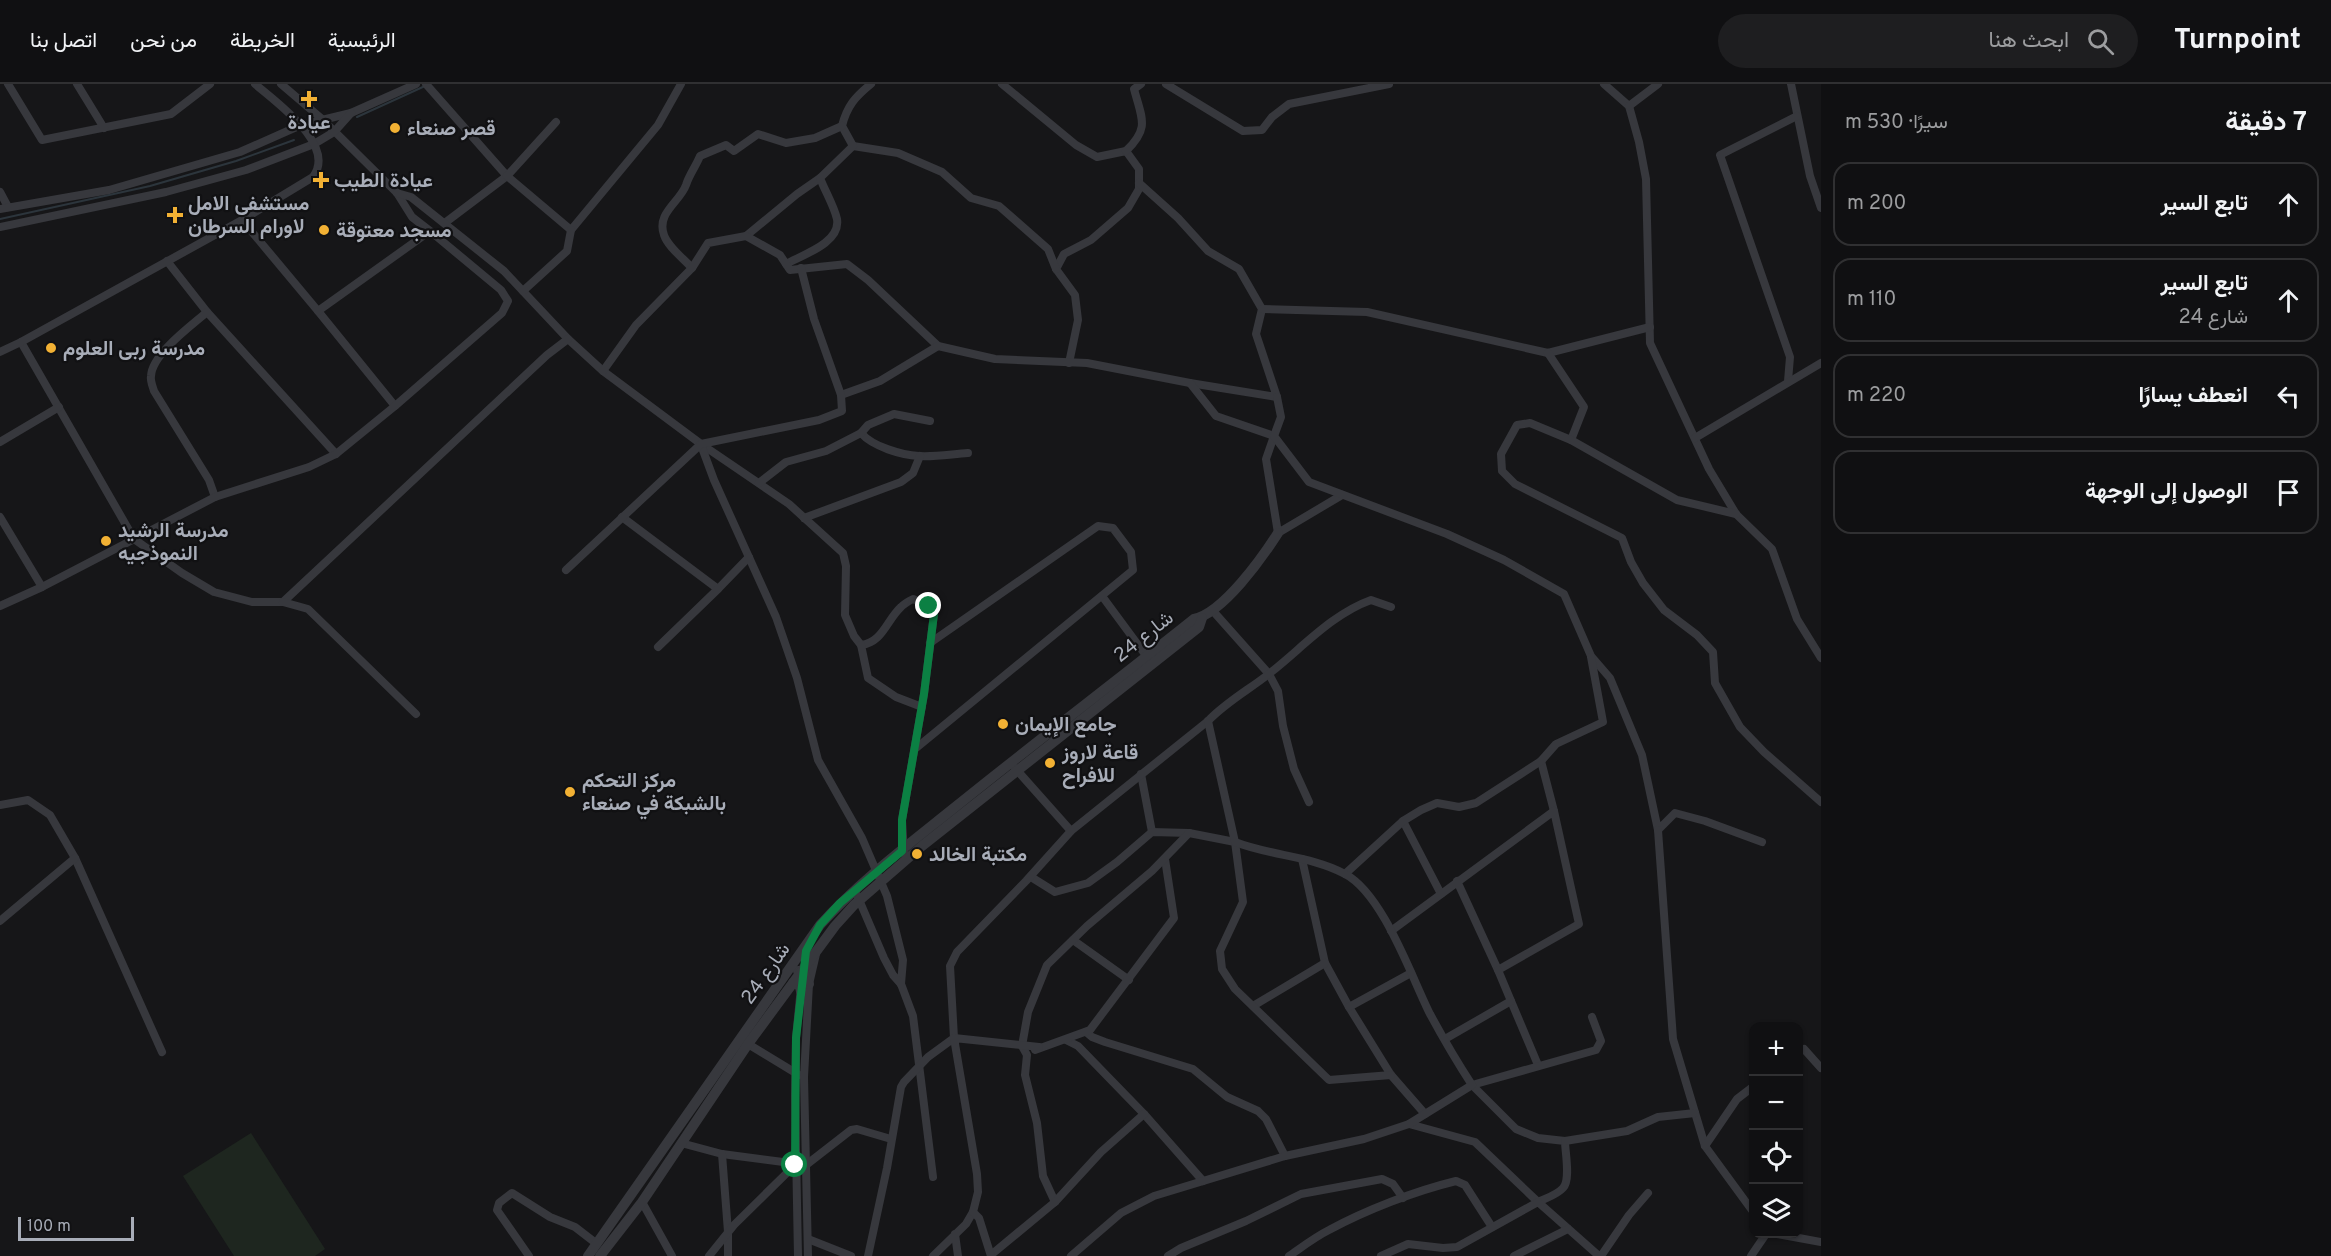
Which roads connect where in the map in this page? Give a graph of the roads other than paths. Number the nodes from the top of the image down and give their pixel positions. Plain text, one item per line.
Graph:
1 (8, 84) edge
2 (77, 84) edge
3 (210, 84) edge
4 (255, 84) edge
5 (281, 84) edge
6 (416, 84) edge
7 (426, 84) edge
8 (681, 84) edge
9 (871, 84) edge
10 (1002, 84) edge
11 (1141, 84) edge
12 (1166, 84) edge
13 (1389, 84) edge
14 (1604, 84) edge
15 (1658, 84) edge
16 (1791, 84) edge
17 (1629, 106) junction
18 (351, 113) junction
19 (1797, 116) junction
20 (322, 119) junction
21 (556, 122) dead end
22 (302, 125) junction
23 (842, 126) junction
24 (104, 128) junction
25 (334, 132) junction
26 (314, 144) junction
27 (853, 146) junction
28 (1126, 151) junction
29 (507, 176) junction
30 (820, 178) junction
31 (1139, 183) junction
32 (0, 192) edge
33 (397, 193) junction
34 (4, 208) edge
35 (1821, 208) edge
36 (243, 220) junction
37 (446, 222) junction
38 (0, 227) edge
39 (571, 230) junction
40 (430, 231) junction
41 (746, 236) junction
42 (167, 261) junction
43 (786, 264) junction
44 (692, 267) junction
45 (801, 268) junction
46 (1056, 269) junction
47 (523, 291) junction
48 (1262, 309) junction
49 (318, 311) junction
50 (207, 312) junction
51 (1650, 327) junction
52 (568, 339) junction
53 (21, 342) junction
54 (938, 346) junction
55 (0, 352) edge
56 (1548, 353) junction
57 (1069, 363) junction
58 (1821, 363) edge
59 (603, 371) junction
60 (1788, 381) junction
61 (1190, 383) junction
62 (841, 396) junction
63 (1277, 397) junction
64 (59, 406) junction
65 (395, 406) junction
66 (930, 421) dead end
67 (861, 433) junction
68 (1274, 436) junction
69 (1695, 438) junction
70 (1571, 440) junction
71 (0, 442) edge
72 (701, 444) junction
73 (968, 453) dead end
74 (336, 454) junction
75 (920, 456) junction
76 (759, 483) junction
77 (1342, 495) junction
78 (215, 497) junction
79 (1736, 514) junction
80 (0, 517) edge
81 (622, 517) junction
82 (804, 518) junction
83 (1278, 533) junction
84 (134, 539) junction
85 (749, 557) junction
86 (566, 570) dead end
87 (42, 587) junction
88 (718, 589) junction
89 (1102, 596) junction
90 (283, 602) junction
91 (0, 606) edge
92 (1391, 607) dead end
93 (1213, 611) junction
94 (1202, 618) junction
95 (930, 643) junction
96 (861, 645) junction
97 (658, 647) dead end
98 (1591, 656) junction
99 (1147, 657) junction
100 (1821, 658) edge
101 (1269, 674) junction
102 (922, 707) junction
103 (416, 714) dead end
104 (1208, 721) junction
105 (915, 749) junction
106 (1541, 761) junction
107 (1014, 767) junction
108 (1141, 774) junction
109 (1309, 802) dead end
110 (1821, 802) edge
111 (0, 805) edge
112 (1554, 811) junction
113 (1404, 821) junction
114 (1658, 830) junction
115 (1071, 831) junction
116 (1152, 832) junction
117 (1189, 833) junction
118 (1235, 842) junction
119 (1762, 842) dead end
120 (904, 855) junction
121 (75, 858) junction
122 (1165, 859) junction
123 (1302, 859) junction
124 (1345, 874) junction
125 (879, 877) junction
126 (1031, 877) junction
127 (1457, 881) junction
128 (1441, 894) junction
129 (857, 895) junction
130 (0, 921) edge
131 (1391, 931) junction
132 (812, 939) junction
133 (1073, 940) junction
134 (816, 954) junction
135 (1325, 963) junction
136 (1498, 970) junction
137 (802, 971) junction
138 (1411, 973) junction
139 (789, 980) junction
140 (1129, 980) junction
141 (809, 984) junction
142 (901, 984) junction
143 (803, 997) junction
144 (1511, 1001) junction
145 (1253, 1006) junction
146 (1349, 1007) junction
147 (1592, 1017) dead end
148 (1086, 1032) junction
149 (954, 1038) junction
150 (1445, 1039) junction
151 (1066, 1041) junction
152 (748, 1044) junction
153 (1022, 1046) junction
154 (1039, 1047) junction
155 (1803, 1050) edge
156 (162, 1052) dead end
157 (1027, 1055) junction
158 (921, 1065) junction
159 (1538, 1065) junction
160 (1821, 1068) edge
161 (800, 1075) junction
162 (1391, 1075) junction
163 (1472, 1085) junction
164 (1749, 1090) edge
165 (1695, 1113) junction
166 (1144, 1114) junction
167 (1425, 1114) junction
168 (1409, 1124) junction
169 (891, 1139) junction
170 (1565, 1141) junction
171 (681, 1143) junction
172 (1705, 1146) junction
173 (722, 1154) junction
174 (1285, 1156) junction
175 (795, 1165) junction
176 (806, 1165) junction
177 (933, 1177) dead end
178 (1203, 1181) junction
179 (1648, 1193) dead end
180 (1403, 1198) junction
181 (642, 1202) junction
182 (1055, 1202) junction
183 (1538, 1202) junction
184 (1749, 1206) edge
185 (974, 1212) junction
186 (1492, 1227) junction
187 (1568, 1229) junction
188 (728, 1232) junction
189 (955, 1234) junction
190 (1763, 1238) edge
191 (1801, 1238) edge
192 (808, 1239) junction
193 (1821, 1242) edge
194 (597, 1244) junction
195 (1431, 1246) junction
196 (991, 1255) edge
197 (529, 1256) edge
198 (588, 1256) edge
199 (600, 1256) edge
200 (672, 1256) edge
201 (709, 1256) edge
202 (728, 1256) edge
203 (798, 1256) edge
204 (808, 1256) edge
205 (851, 1256) edge
206 (868, 1256) edge
207 (933, 1256) edge
208 (958, 1256) edge
209 (1071, 1256) edge
210 (1168, 1256) edge
211 (1289, 1256) edge
212 (1382, 1256) edge
213 (1437, 1256) edge
214 (1514, 1256) edge
215 (1598, 1256) edge
216 (1750, 1256) edge

1 - 24 street
2 - 24 street
3 - 24 street
4 - 22 street
5 - 20 street
6 - 18 street
7 - 29 street
8 - 39 street
9 - 23 street
10 - 28 street
11 - 28 street
12 - 13 street
14 - 17 street
15 - 17 street
16 - 19 street
17 - 51 street
18 - 20 street
18 - 25 street
19 - 35 street
19 - 60 street
20 - 22 street
20 - 25 street
21 - 29 street
22 - 26 street
22 - 34 street
23 - 27 street
23 - 44 street
25 - 26 street
25 - 33 street
26 - 36 street
26 - 38 street
27 - 30 street
27 - 46 street
28 - 31 street
29 - 37 street
29 - 39 street
30 - 41 street
30 - 43 street
31 - 46 street
31 - 48 street
32 - 34 street
33 - 37 street
33 - 40 street
36 - 42 street
36 - 49 street
37 - 47 street
39 - 47 street
40 - 49 street
40 - 65 street
41 - 43 street
41 - 44 street
42 - 50 street
42 - 53 street
43 - 45 street
44 - 59 street
45 - 54 street
45 - 62 street
46 - 57 street
47 - 52 street
48 - 56 street
48 - 63 street
49 - 65 street
50 - 74 street
50 - 78 street
51 - 56 street
51 - 69 street
52 - 59 street
52 - 90 street
53 - 55 street
53 - 64 street
54 - 57 street
54 - 62 street
56 - 70 street
57 - 61 street
58 - 60 street
59 - 72 street
60 - 69 street
61 - 63 street
61 - 68 street
62 - 72 street
63 - 68 street
64 - 71 street
64 - 84 street
65 - 74 street
66 - 67 street
67 - 75 street
67 - 76 street
68 - 77 street
68 - 83 street
69 - 79 street
70 - 79 street
70 - 110 street
72 - 76 street
72 - 81 street
72 - 85 street
73 - 75 street
74 - 78 street
75 - 82 street
76 - 82 street
77 - 83 street
77 - 98 street
78 - 84 street
79 - 100 street
80 - 87 street
81 - 86 street
81 - 88 street
82 - 96 street
83 - 93 street
84 - 87 street
84 - 90 street
85 - 88 street
85 - 125 street
87 - 91 street
88 - 97 street
89 - 95 street
89 - 99 street
89 - 105 street
90 - 103 street
92 - 101 street
93 - 94 street
93 - 101 street
94 - 99 street, شارع 24
94 - 107 street, شارع 24
95 - 96 street
95 - 102 street
96 - 102 street
98 - 106 street
98 - 114 street
99 - 107 street, شارع 24
101 - 104 street
101 - 109 street
102 - 105 street
104 - 108 street
104 - 118 street
105 - 120 street
106 - 112 street
106 - 113 street
107 - 115 street
107 - 120 street, شارع 24
108 - 115 street
108 - 116 street
111 - 121 street
112 - 127 street
112 - 136 street
113 - 124 street
113 - 128 street
114 - 119 street
114 - 165 street
115 - 126 street
116 - 117 street
116 - 126 street
117 - 118 street
117 - 122 street
118 - 123 street
118 - 145 street
120 - 125 street, شارع 24
121 - 130 street
121 - 156 street
122 - 133 street
122 - 140 street
123 - 124 street
123 - 135 street
124 - 131 street
125 - 129 street, شارع 24
125 - 142 street
126 - 149 street
127 - 128 street
127 - 136 street
128 - 131 street
129 - 132 street, شارع 24
129 - 134 street, شارع 24
129 - 142 street
131 - 138 street
132 - 137 street
132 - 139 street, شارع 24
133 - 140 street
133 - 153 street
134 - 137 street, شارع 24
134 - 141 street
135 - 145 street
135 - 146 street
136 - 144 street
137 - 139 street, شارع 24
137 - 141 street
137 - 143 street
138 - 146 street
138 - 150 street
139 - 143 street
139 - 152 street, شارع 24
139 - 194 street, شارع 24
140 - 148 street
141 - 143 street
142 - 158 street
143 - 161 street
144 - 150 street
144 - 159 street
145 - 162 street
146 - 162 street
147 - 159 street
148 - 151 street
148 - 174 street
149 - 153 street
149 - 158 street
149 - 185 street
150 - 163 street
151 - 154 street
151 - 166 street
152 - 161 street
152 - 171 street, شارع 24
153 - 154 street
153 - 157 street
154 - 157 street
155 - 160 street
157 - 182 street
158 - 169 street
158 - 177 street
159 - 163 street
161 - 175 street
161 - 176 street
162 - 167 street
163 - 167 street
163 - 170 street
164 - 172 street
165 - 170 street
165 - 172 street
166 - 178 street
166 - 182 street
167 - 168 street
168 - 174 street
168 - 183 street
169 - 176 street
169 - 206 street
170 - 183 street
171 - 173 street
171 - 181 street, شارع 24
172 - 184 street
173 - 175 street
173 - 188 street
174 - 178 street
175 - 176 street
175 - 188 street
175 - 203 street
176 - 192 street
178 - 209 street
179 - 215 street
180 - 186 street
180 - 210 street
180 - 211 street
181 - 199 street, شارع 24
181 - 200 street
182 - 196 street
183 - 186 street
183 - 187 street
185 - 189 street
185 - 196 street
186 - 195 street
187 - 214 street
187 - 215 street
188 - 201 street
188 - 202 street
189 - 207 street
189 - 208 street
190 - 216 street
191 - 193 street
192 - 204 street
192 - 205 street
194 - 197 street
194 - 198 street, شارع 24
195 - 212 street
195 - 213 street

